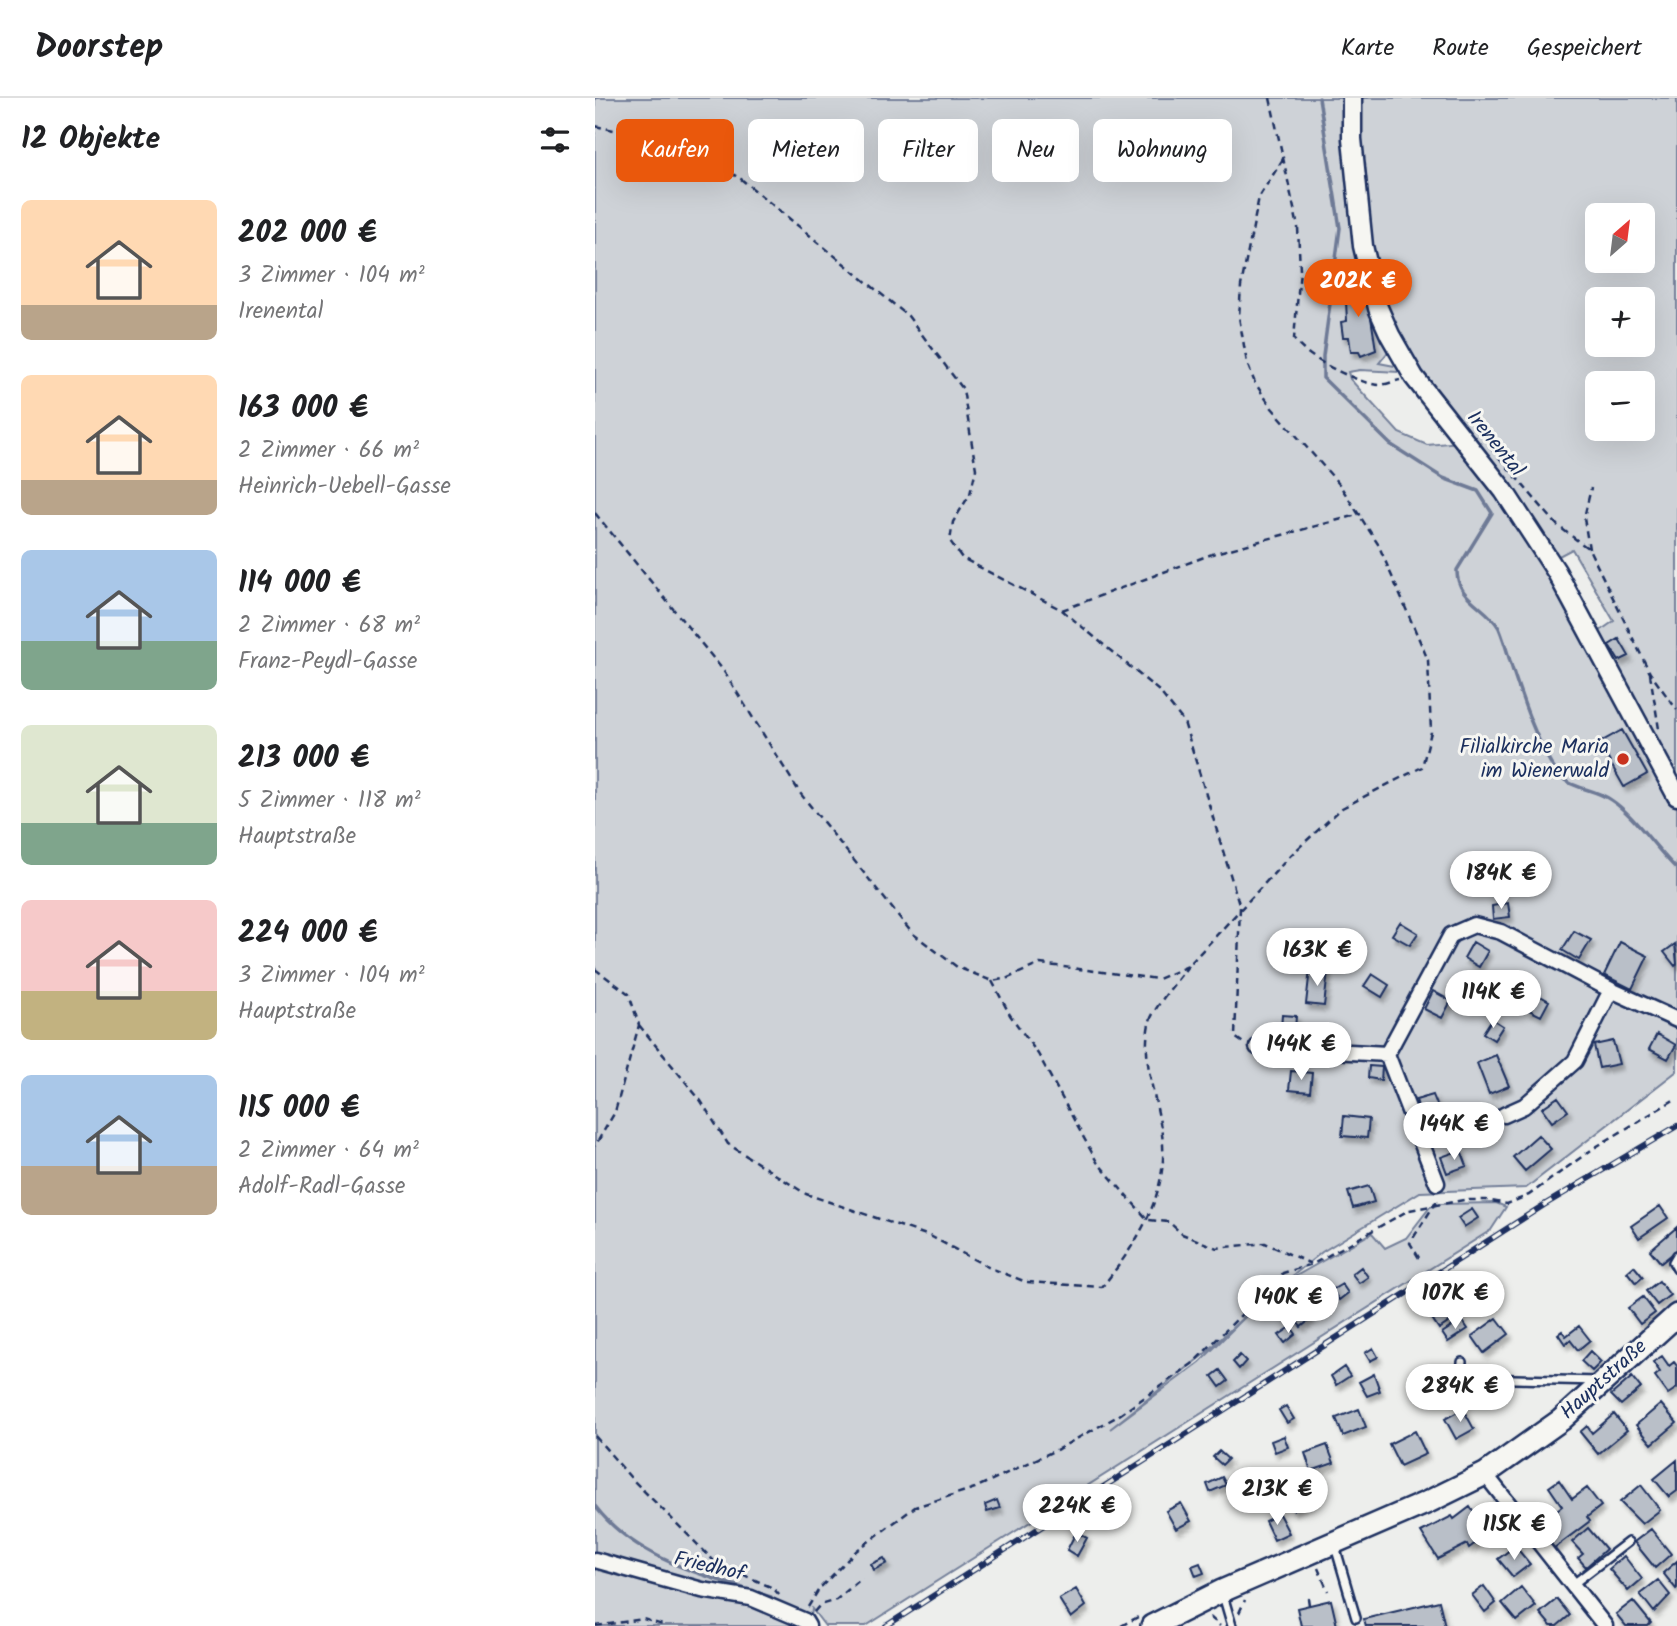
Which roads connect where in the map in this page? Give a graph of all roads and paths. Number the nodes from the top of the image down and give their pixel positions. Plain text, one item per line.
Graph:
1 (1270, 98) edge
2 (1352, 98) edge
3 (595, 125) edge
4 (1283, 159) junction
5 (1414, 377) junction
6 (1490, 447) dead end
7 (1591, 488) dead end
8 (595, 513) edge
9 (1361, 514) junction
10 (1588, 549) junction
11 (1062, 610) junction
12 (1650, 673) junction
13 (1677, 710) edge
14 (1657, 760) junction
15 (1677, 796) edge
16 (1240, 907) junction
17 (1188, 966) junction
18 (595, 969) edge
19 (992, 981) junction
20 (1611, 990) junction
21 (1677, 1020) edge
22 (639, 1025) junction
23 (1257, 1047) joint
24 (1387, 1054) junction
25 (1677, 1098) edge
26 (1504, 1115) dead end
27 (595, 1146) edge
28 (1437, 1183) joint
29 (1436, 1202) junction
30 (1148, 1220) junction
31 (1677, 1255) edge
32 (1419, 1258) dead end
33 (1313, 1264) junction
34 (1677, 1269) edge
35 (1676, 1318) edge
36 (1462, 1362) dead end
37 (1603, 1381) junction
38 (595, 1436) edge
39 (1485, 1474) junction
40 (1333, 1542) junction
41 (1628, 1542) dead end
42 (595, 1560) edge
43 (1316, 1561) dead end
44 (862, 1578) dead end
45 (1572, 1585) junction
46 (1222, 1591) junction
47 (1328, 1591) dead end
48 (1308, 1598) dead end
49 (809, 1605) dead end
50 (1309, 1605) dead end
51 (1356, 1618) dead end
52 (804, 1622) edge
53 (1158, 1624) edge
54 (596, 1626) edge
55 (666, 1626) edge
56 (1232, 1626) edge
57 (1605, 1626) edge

1 - 4 path
2 - 5 street, Irenental
3 - 11 path
4 - 5 path
4 - 9 path
5 - 14 street, Irenental
6 - 10 path
7 - 10 path
8 - 19 path
9 - 11 path
9 - 16 path
10 - 12 path
11 - 16 path
12 - 13 path
12 - 14 path
14 - 15 street, Irenental
16 - 17 path
16 - 23 path
17 - 19 path
17 - 30 path
18 - 22 path
19 - 30 path
20 - 21 street
20 - 24 street
20 - 26 street
22 - 27 path
22 - 30 path
23 - 24 street
24 - 28 street
25 - 29 path
28 - 29 path
29 - 32 path
29 - 33 path
30 - 33 path
31 - 34 lane
33 - 49 path
35 - 37 main road, Hauptstraße
36 - 37 lane
37 - 39 main road, Hauptstraße
38 - 52 path
39 - 40 main road, Hauptstraße
39 - 45 street
40 - 46 main road, Hauptstraße
40 - 51 lane
41 - 45 lane
42 - 52 street, Friedhof
43 - 47 path
44 - 52 path
45 - 57 street
46 - 53 main road, Hauptstraße
46 - 56 lane
48 - 50 path
54 - 55 path

